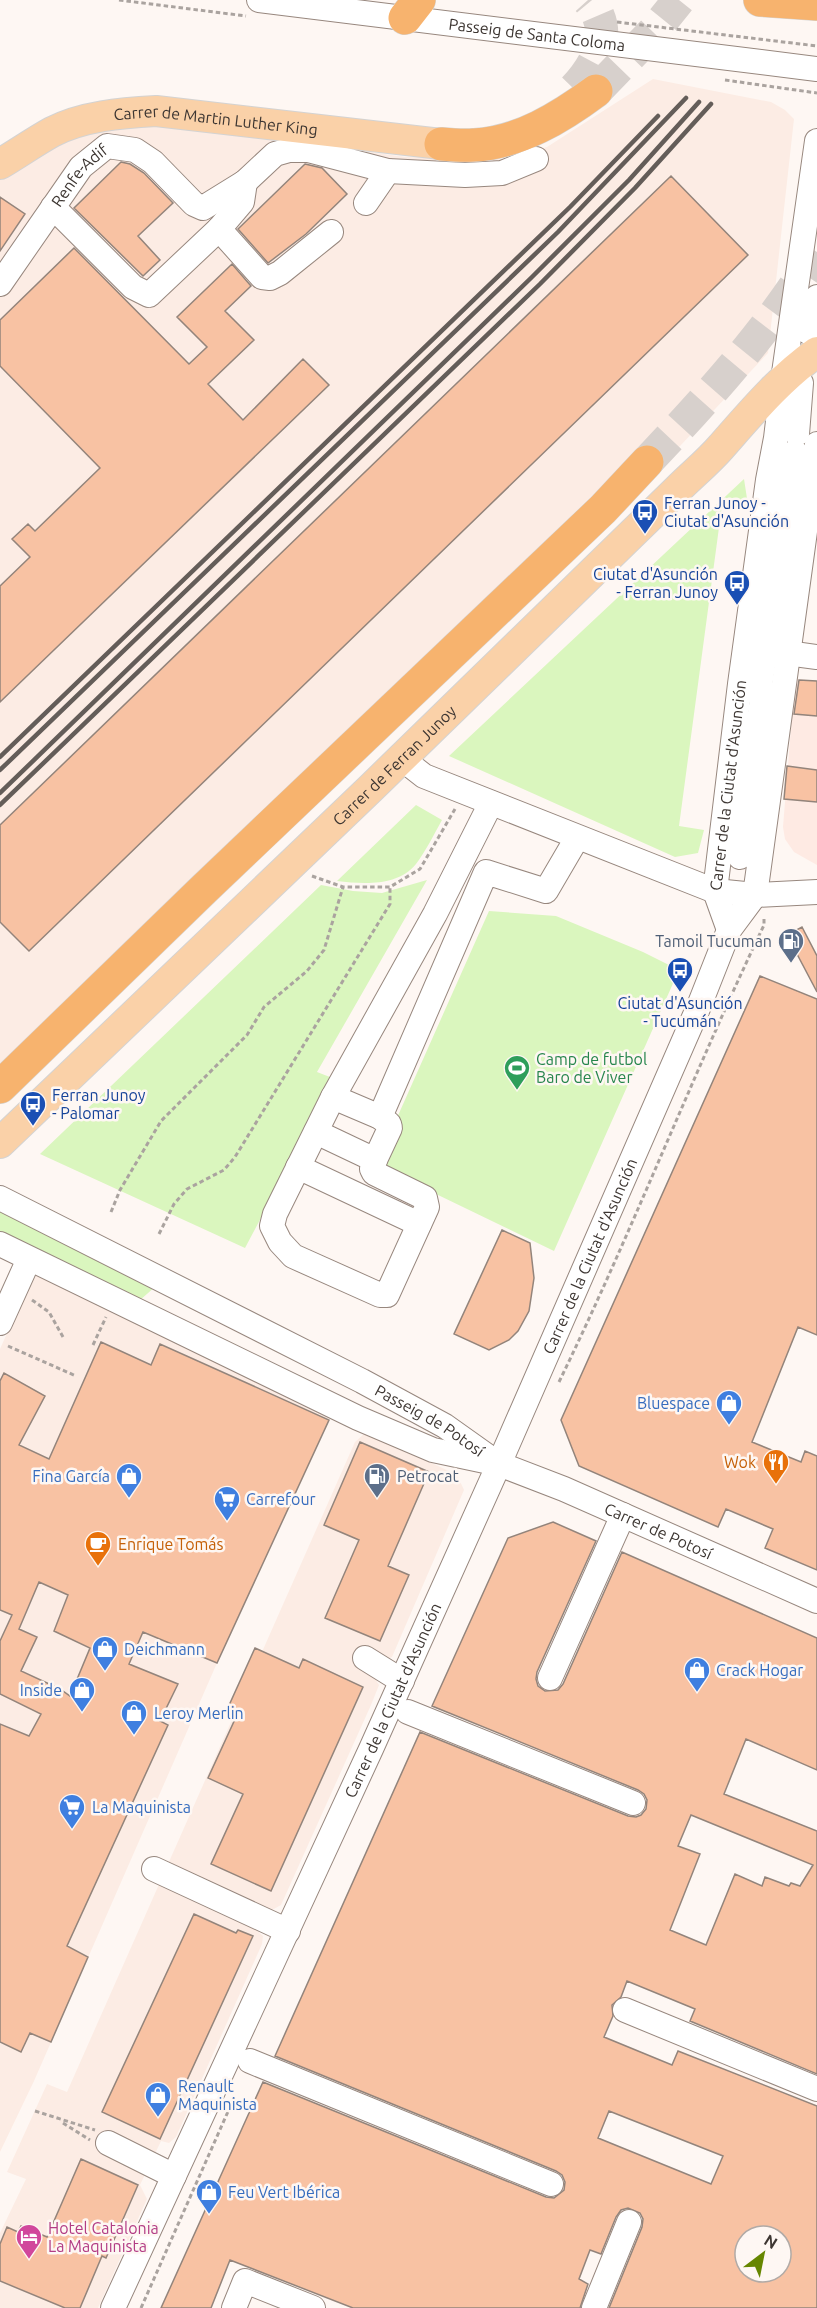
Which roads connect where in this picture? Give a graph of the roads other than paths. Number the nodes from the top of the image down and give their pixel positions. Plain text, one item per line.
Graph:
1 (259, 0) edge
2 (760, 0) edge
3 (320, 3) edge
4 (817, 4) edge
5 (412, 9) edge
6 (817, 69) edge
7 (585, 90) tunnel mouth
8 (817, 141) edge
9 (441, 144) joint
10 (536, 159) dead end
11 (0, 164) edge
12 (388, 171) junction
13 (245, 182) junction
14 (366, 203) dead end
15 (53, 207) junction
16 (219, 229) junction
17 (331, 232) dead end
18 (0, 284) edge
19 (817, 297) edge
20 (812, 342) edge
21 (794, 385) junction
22 (803, 443) edge
23 (722, 446) junction
24 (647, 462) tunnel mouth
25 (788, 653) junction
26 (817, 657) edge
27 (401, 759) junction
28 (491, 803) junction
29 (577, 838) junction
30 (740, 857) dead end
31 (715, 891) junction
32 (817, 892) edge
33 (755, 895) junction
34 (729, 930) junction
35 (0, 1087) edge
36 (333, 1097) junction
37 (380, 1117) junction
38 (316, 1132) junction
39 (0, 1143) edge
40 (375, 1160) junction
41 (298, 1167) junction
42 (0, 1198) edge
43 (423, 1215) junction
44 (0, 1244) edge
45 (29, 1259) junction
46 (0, 1323) edge
47 (500, 1464) junction
48 (623, 1515) junction
49 (816, 1598) edge
50 (364, 1658) dead end
51 (550, 1678) dead end
52 (402, 1681) junction
53 (408, 1712) dead end
54 (633, 1803) dead end
55 (154, 1869) dead end
56 (288, 1931) junction
57 (625, 2010) dead end
58 (250, 2061) dead end
59 (817, 2089) edge
60 (108, 2143) dead end
61 (174, 2176) junction
62 (550, 2184) dead end
63 (629, 2222) dead end
64 (113, 2308) edge
65 (234, 2308) edge
66 (313, 2308) edge
67 (594, 2308) edge

1 - 3 street, Passeig de Santa Coloma
2 - 4 highway
3 - 5 street, Passeig de Santa Coloma
5 - 6 street, Passeig de Santa Coloma
7 - 9 highway
8 - 21 street, Carrer de la Ciutat d'Asunción
9 - 11 main road, Carrer de Martin Luther King
10 - 12 street
12 - 13 street
12 - 14 street
13 - 15 street, Renfe-Adif
13 - 16 street
15 - 16 street
15 - 18 street, Renfe-Adif
16 - 17 street
19 - 20 street
20 - 21 main road, Carrer de Ferran Junoy
21 - 22 street, Carrer de la Ciutat d'Asunción
21 - 23 main road, Carrer de Ferran Junoy
22 - 23 street
22 - 25 street, Carrer de la Ciutat d'Asunción
22 - 30 street, Carrer de la Ciutat d'Asunción
22 - 31 street, Carrer de la Ciutat d'Asunción
23 - 27 main road, Carrer de Ferran Junoy
24 - 35 highway
25 - 26 street
25 - 33 street, Carrer de la Ciutat d'Asunción
27 - 28 street
27 - 39 main road, Carrer de Ferran Junoy
28 - 29 street
28 - 36 street
29 - 31 street
29 - 37 street
31 - 33 street
31 - 34 street, Carrer de la Ciutat d'Asunción
32 - 33 street
33 - 34 street
34 - 47 street, Carrer de la Ciutat d'Asunción
36 - 37 street
36 - 38 street
37 - 40 street
38 - 40 street
38 - 41 street
40 - 43 street
41 - 43 street
41 - 43 street
42 - 47 street, Passeig de Potosí
44 - 45 street, Passeig de Potosí
45 - 46 street
45 - 47 street, Passeig de Potosí
47 - 48 street, Carrer de Potosí
47 - 52 street, Carrer de la Ciutat d'Asunción
48 - 49 street, Carrer de Potosí
48 - 51 street
50 - 52 street
52 - 56 street, Carrer de la Ciutat d'Asunción
53 - 54 street
55 - 56 street
56 - 61 street, Carrer de la Ciutat d'Asunción
57 - 59 street
58 - 62 street
60 - 61 street
61 - 64 street, Carrer de la Ciutat d'Asunción
63 - 67 street
65 - 66 street

